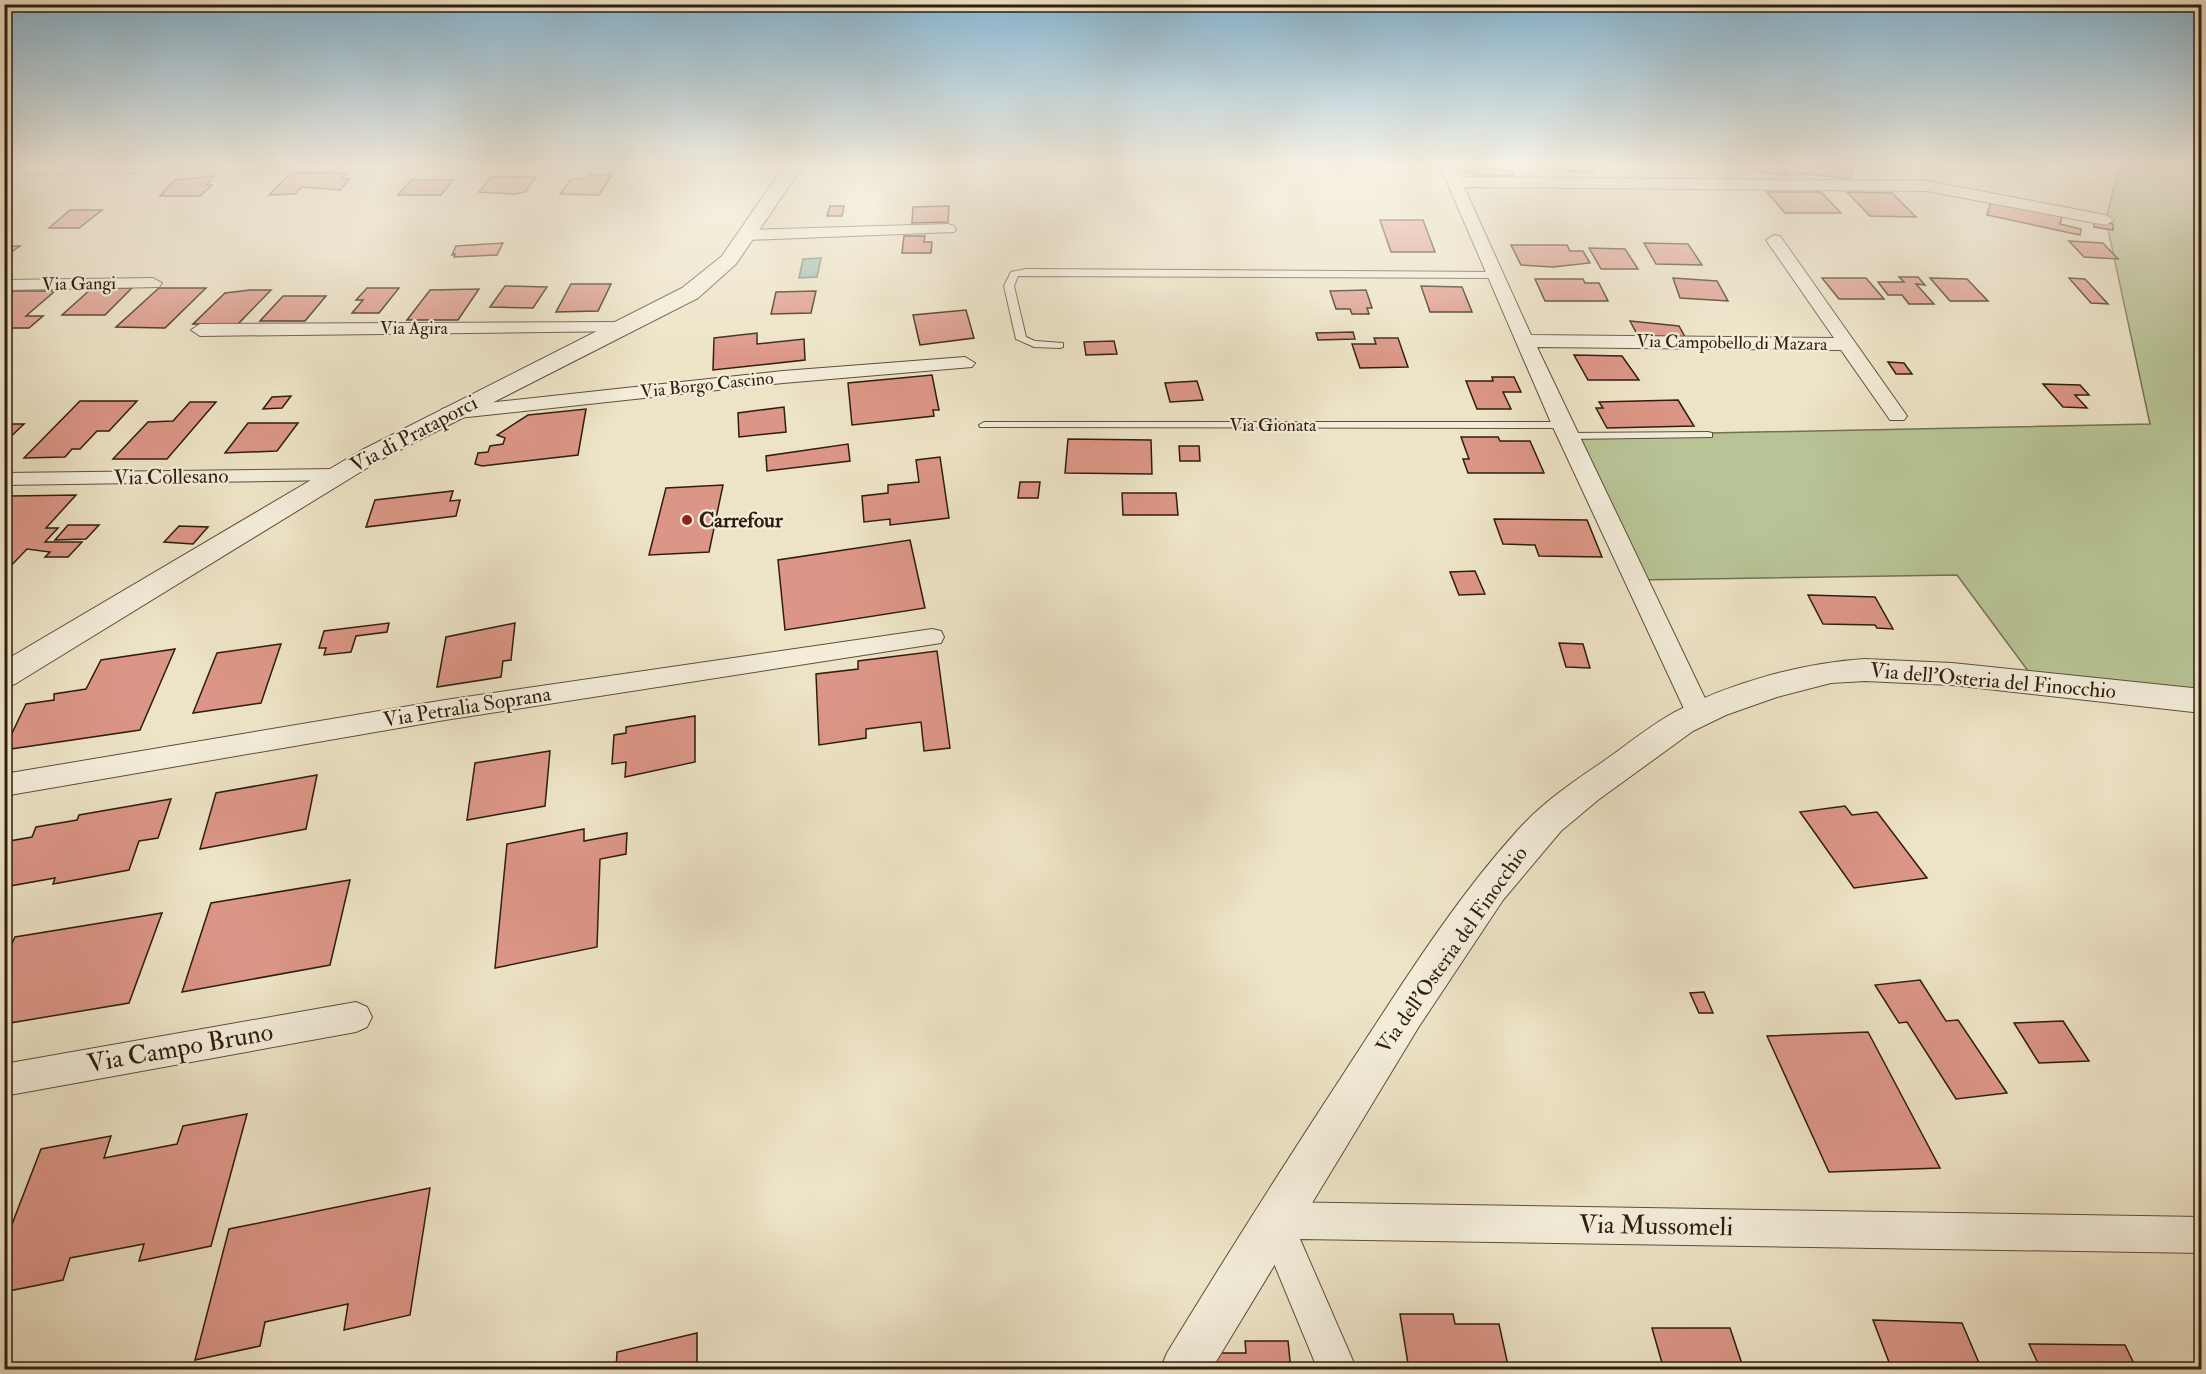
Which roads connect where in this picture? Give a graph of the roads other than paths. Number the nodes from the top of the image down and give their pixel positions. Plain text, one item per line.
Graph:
1 (749, 230) edge
2 (943, 230) edge
3 (1475, 230) edge
4 (746, 235) junction
5 (1774, 240) dead end
6 (1495, 275) junction
7 (153, 283) dead end
8 (4, 285) edge
9 (627, 327) junction
10 (200, 330) dead end
11 (1525, 341) junction
12 (1847, 344) junction
13 (1060, 345) dead end
14 (964, 363) dead end
15 (450, 413) junction
16 (1897, 416) dead end
17 (984, 425) dead end
18 (1565, 430) junction
19 (1708, 435) dead end
20 (337, 475) junction
21 (4, 479) edge
22 (932, 637) dead end
23 (4, 676) edge
24 (2202, 701) edge
25 (1699, 713) junction
26 (4, 785) edge
27 (356, 1017) dead end
28 (4, 1080) edge
29 (1274, 1220) junction
30 (2202, 1235) edge
31 (1184, 1370) edge
32 (1338, 1370) edge

1 - 4 street, Via di Prataporci
2 - 4 street
3 - 6 street
4 - 9 street, Via di Prataporci
5 - 12 street, Via Campobello di Mazara
6 - 11 street
6 - 13 lane
7 - 8 street, Via Gangi
9 - 10 street, Via Agira
9 - 15 street, Via di Prataporci
11 - 12 street, Via Campobello di Mazara
11 - 18 street
12 - 16 street
14 - 15 street, Via Borgo Cascino
15 - 20 street, Via di Prataporci
17 - 18 lane, Via Gionata
18 - 19 lane, Via Gionata
18 - 25 street
20 - 21 street, Via Collesano
20 - 23 street, Via di Prataporci
22 - 26 street, Via Petralia Soprana
24 - 25 street, Via dell'Osteria del Finocchio
25 - 29 street, Via dell'Osteria del Finocchio
27 - 28 street, Via Campo Bruno
29 - 30 street, Via Mussomeli
29 - 31 street, Via dell'Osteria del Finocchio
29 - 32 street

